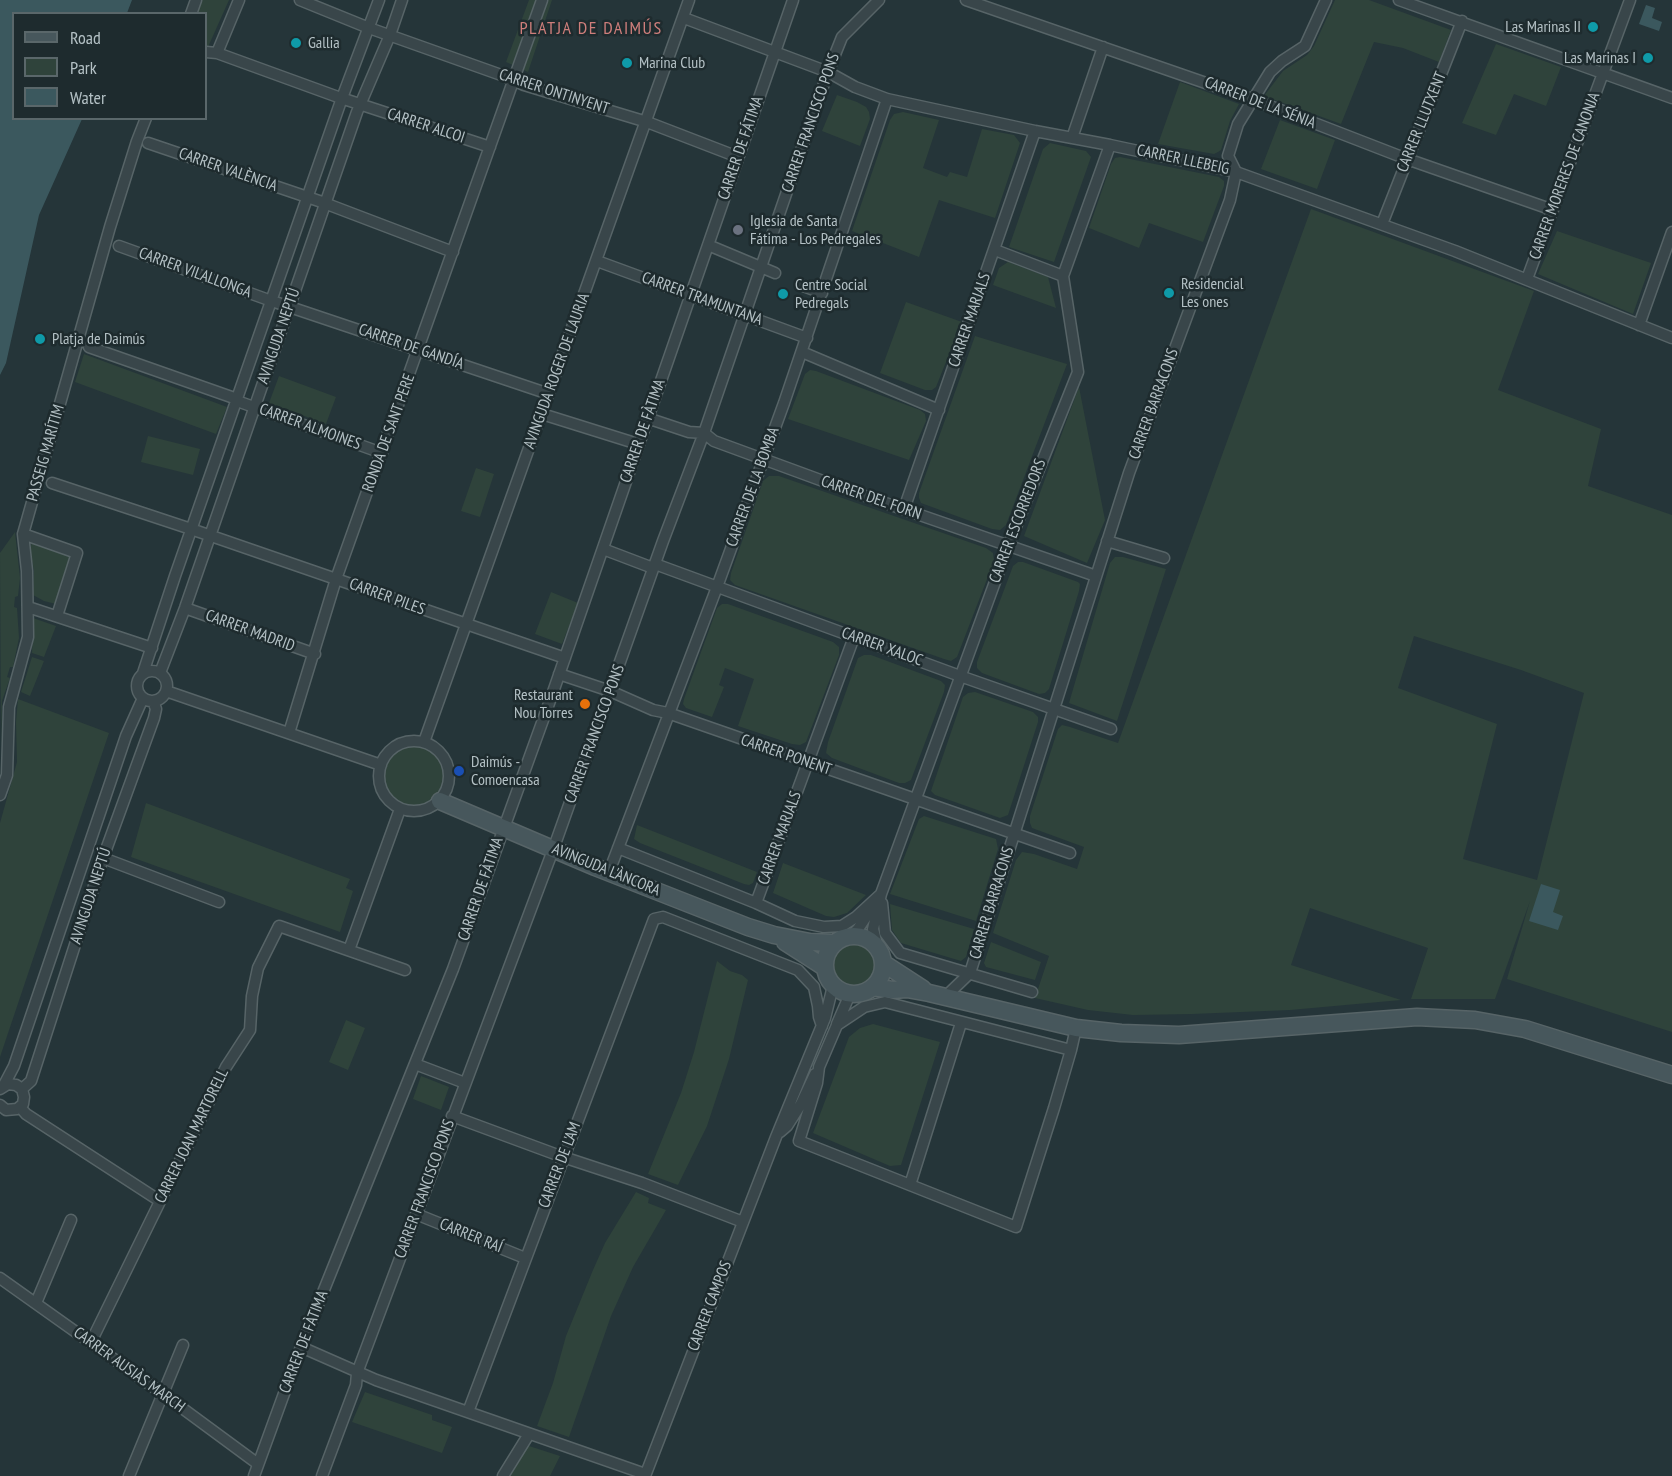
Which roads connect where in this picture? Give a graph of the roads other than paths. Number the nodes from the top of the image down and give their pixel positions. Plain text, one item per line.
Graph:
1 (239, 0) edge
2 (300, 0) edge
3 (379, 0) edge
4 (402, 0) edge
5 (542, 0) edge
6 (689, 0) edge
7 (793, 0) edge
8 (879, 0) edge
9 (966, 0) edge
10 (1326, 0) edge
11 (1399, 0) edge
12 (1630, 0) edge
13 (684, 18) junction
14 (1462, 21) junction
15 (369, 28) junction
16 (390, 35) junction
17 (1103, 47) junction
18 (207, 52) edge
19 (774, 52) junction
20 (217, 53) junction
21 (828, 72) junction
22 (1603, 73) junction
23 (514, 80) junction
24 (342, 98) junction
25 (1672, 98) edge
26 (887, 99) junction
27 (1252, 99) junction
28 (361, 103) junction
29 (145, 120) edge
30 (647, 122) junction
31 (1035, 131) junction
32 (1072, 138) junction
33 (148, 143) dead end
34 (1110, 145) junction
35 (490, 147) junction
36 (738, 157) junction
37 (1407, 159) junction
38 (1236, 172) junction
39 (308, 197) junction
40 (326, 204) junction
41 (1553, 210) junction
42 (1382, 224) junction
43 (1672, 232) edge
44 (708, 245) junction
45 (119, 246) dead end
46 (995, 250) junction
47 (453, 252) junction
48 (1668, 259) edge
49 (597, 261) junction
50 (761, 267) junction
51 (775, 273) dead end
52 (1063, 276) junction
53 (1527, 279) junction
54 (803, 286) dead end
55 (822, 293) junction
56 (691, 296) junction
57 (272, 301) junction
58 (290, 306) junction
59 (745, 314) junction
60 (1639, 325) junction
61 (807, 338) junction
62 (1672, 338) edge
63 (89, 347) dead end
64 (419, 350) junction
65 (802, 352) junction
66 (549, 394) junction
67 (237, 400) junction
68 (254, 408) junction
69 (939, 410) junction
70 (542, 414) junction
71 (647, 418) junction
72 (704, 433) junction
73 (638, 444) junction
74 (382, 453) junction
75 (763, 459) junction
76 (52, 483) dead end
77 (904, 509) junction
78 (191, 529) junction
79 (23, 534) junction
80 (210, 535) junction
81 (1107, 541) junction
82 (1008, 546) junction
83 (603, 549) junction
84 (1164, 558) dead end
85 (654, 566) junction
86 (1096, 576) junction
87 (336, 579) junction
88 (717, 587) junction
89 (28, 607) junction
90 (185, 608) junction
91 (60, 617) junction
92 (465, 625) junction
93 (854, 637) junction
94 (152, 648) junction
95 (315, 654) junction
96 (565, 658) junction
97 (160, 673) junction
98 (143, 674) junction
99 (559, 674) junction
100 (960, 676) junction
101 (166, 691) junction
102 (610, 691) junction
103 (148, 699) junction
104 (1054, 709) junction
105 (668, 713) junction
106 (1111, 729) dead end
107 (289, 733) junction
108 (424, 742) junction
109 (807, 763) junction
110 (381, 765) junction
111 (0, 795) edge
112 (915, 799) junction
113 (440, 801) junction
114 (400, 808) junction
115 (502, 829) junction
116 (1014, 835) junction
117 (618, 848) junction
118 (554, 850) junction
119 (1071, 853) dead end
120 (103, 858) junction
121 (609, 872) junction
122 (881, 894) junction
123 (219, 902) dead end
124 (756, 903) junction
125 (774, 935) junction
126 (851, 936) junction
127 (834, 943) junction
128 (350, 950) junction
129 (880, 956) junction
130 (825, 967) junction
131 (405, 970) dead end
132 (970, 973) junction
133 (833, 986) junction
134 (873, 987) junction
135 (1032, 992) dead end
136 (850, 994) junction
137 (937, 995) junction
138 (961, 1023) junction
139 (837, 1024) junction
140 (822, 1026) junction
141 (1076, 1028) junction
142 (1071, 1050) junction
143 (415, 1064) junction
144 (819, 1067) junction
145 (1672, 1075) edge
146 (465, 1083) junction
147 (2, 1087) edge
148 (22, 1089) junction
149 (20, 1107) junction
150 (1, 1109) edge
151 (452, 1116) junction
152 (776, 1137) junction
153 (563, 1157) junction
154 (910, 1185) junction
155 (160, 1201) junction
156 (416, 1214) junction
157 (71, 1220) dead end
158 (743, 1222) junction
159 (525, 1258) junction
160 (0, 1278) edge
161 (36, 1304) junction
162 (91, 1342) junction
163 (183, 1345) dead end
164 (301, 1347) junction
165 (357, 1373) junction
166 (163, 1394) junction
167 (468, 1412) junction
168 (529, 1434) junction
169 (258, 1464) junction
170 (645, 1475) edge
171 (129, 1476) edge
172 (254, 1476) edge
173 (322, 1476) edge
174 (503, 1476) edge

1 - 20 street
2 - 15 street, CARRER ONTINYENT
3 - 15 street, AVINGUDA NEPTÚ
4 - 16 street, AVINGUDA NEPTÚ
5 - 23 street, RONDA DE SANT PERE
6 - 13 street, AVINGUDA ROGER DE LAURIA
7 - 19 street, CARRER DE FÁTIMA
8 - 21 street, CARRER FRANCISCO PONS
9 - 17 street, CARRER DE LA SÉNIA
10 - 27 street, CARRER BARRACONS
11 - 14 street
12 - 22 street, CARRER MORERES DE CANONJA
13 - 19 street, CARRER LLEBEIG
13 - 30 street, AVINGUDA ROGER DE LAURIA
14 - 22 street
14 - 37 street, CARRER LLUTXENT
15 - 16 street, CARRER ONTINYENT
15 - 24 street, AVINGUDA NEPTÚ
16 - 23 street, CARRER ONTINYENT
16 - 28 street, AVINGUDA NEPTÚ
17 - 27 street, CARRER DE LA SÉNIA
17 - 32 street
18 - 20 street
19 - 21 street, CARRER LLEBEIG
19 - 36 street, CARRER DE FÁTIMA
20 - 24 street, CARRER ALCOI
21 - 26 street, CARRER LLEBEIG
21 - 50 street, CARRER FRANCISCO PONS
22 - 25 street
22 - 41 street, CARRER MORERES DE CANONJA
23 - 30 street, CARRER ONTINYENT
23 - 35 street, RONDA DE SANT PERE
24 - 28 street, CARRER ALCOI
24 - 39 street, AVINGUDA NEPTÚ
26 - 31 street, CARRER LLEBEIG
26 - 55 street, CARRER DE LA BOMBA
27 - 37 street, CARRER DE LA SÉNIA
27 - 38 street, CARRER BARRACONS
28 - 35 street, CARRER ALCOI
28 - 40 street, AVINGUDA NEPTÚ
29 - 79 street, PASSEIG MARÍTIM
30 - 36 street, CARRER ONTINYENT
30 - 49 street, AVINGUDA ROGER DE LAURIA
31 - 32 street, CARRER LLEBEIG
31 - 46 street, CARRER MARJALS
32 - 34 street, CARRER LLEBEIG
33 - 39 street, CARRER VALÈNCIA
34 - 38 street, CARRER LLEBEIG
34 - 52 street, CARRER ESCORREDORS
35 - 47 street, RONDA DE SANT PERE
36 - 44 street, CARRER DE FÁTIMA
37 - 41 street, CARRER DE LA SÉNIA
37 - 42 street, CARRER LLUTXENT
38 - 42 street, CARRER LLEBEIG
38 - 81 street, CARRER BARRACONS
39 - 40 street, CARRER VALÈNCIA
39 - 57 street, AVINGUDA NEPTÚ
40 - 47 street, CARRER VALÈNCIA
40 - 58 street, AVINGUDA NEPTÚ
41 - 53 street, CARRER MORERES DE CANONJA
42 - 53 street, CARRER LLEBEIG
43 - 48 street
44 - 50 street
44 - 56 street, CARRER DE FÁTIMA
45 - 57 street, CARRER VILALLONGA
46 - 52 street
46 - 69 street, CARRER MARJALS
47 - 64 street, RONDA DE SANT PERE
48 - 60 street
49 - 56 street, CARRER TRAMUNTANA
49 - 66 street, AVINGUDA ROGER DE LAURIA
50 - 51 street
50 - 59 street, CARRER FRANCISCO PONS
52 - 82 street, CARRER ESCORREDORS
53 - 60 street, CARRER LLEBEIG
54 - 55 street
55 - 61 street, CARRER DE LA BOMBA
56 - 59 street, CARRER TRAMUNTANA
56 - 71 street, CARRER DE FÀTIMA
57 - 58 street, CARRER DE GANDÍA
57 - 67 street, AVINGUDA NEPTÚ
58 - 64 street, CARRER DE GANDÍA
58 - 68 street, AVINGUDA NEPTÚ
59 - 61 street, CARRER TRAMUNTANA
59 - 72 street, CARRER FRANCISCO PONS
60 - 62 street, CARRER LLEBEIG
61 - 65 street, CARRER DE LA BOMBA
63 - 67 street, CARRER ALMOINES
64 - 66 street, CARRER DE GANDÍA
64 - 74 street, RONDA DE SANT PERE
65 - 69 street
65 - 75 street, CARRER DE LA BOMBA
66 - 70 street, AVINGUDA ROGER DE LAURIA
67 - 68 street, CARRER ALMOINES
67 - 78 street, AVINGUDA NEPTÚ
68 - 74 street, CARRER ALMOINES
68 - 80 street, AVINGUDA NEPTÚ
69 - 77 street, CARRER MARJALS
70 - 73 street
70 - 92 street, AVINGUDA ROGER DE LAURIA
71 - 72 street, CARRER DEL FORN
71 - 73 street, CARRER DE FÀTIMA
72 - 75 street, CARRER DEL FORN
72 - 85 street, CARRER FRANCISCO PONS
73 - 83 street, CARRER DE FÀTIMA
74 - 87 street, RONDA DE SANT PERE
75 - 77 street, CARRER DEL FORN
75 - 88 street, CARRER DE LA BOMBA
76 - 78 street, CARRER PILES
77 - 82 street, CARRER DEL FORN
78 - 80 street, CARRER PILES
78 - 94 street, AVINGUDA NEPTÚ
79 - 89 street, PASSEIG MARÍTIM
79 - 91 street
80 - 87 street, CARRER PILES
80 - 90 street, AVINGUDA NEPTÚ
81 - 84 street
81 - 86 street, CARRER BARRACONS
82 - 86 street, CARRER DEL FORN
82 - 100 street, CARRER ESCORREDORS
83 - 85 street, CARRER XALOC
83 - 96 street, CARRER DE FÀTIMA
85 - 88 street, CARRER XALOC
85 - 102 street, CARRER FRANCISCO PONS
86 - 104 street, CARRER BARRACONS
87 - 92 street, CARRER PILES
87 - 95 street, RONDA DE SANT PERE
88 - 93 street, CARRER XALOC
88 - 105 street, CARRER DE LA BOMBA
89 - 91 street
89 - 111 street, PASSEIG MARÍTIM
90 - 95 street, CARRER MADRID
90 - 97 street, AVINGUDA NEPTÚ
91 - 94 street
92 - 96 street, CARRER PILES
92 - 108 street, AVINGUDA ROGER DE LAURIA
93 - 100 street, CARRER XALOC
93 - 109 street, CARRER MARJALS
94 - 98 street, AVINGUDA NEPTÚ
95 - 107 street, RONDA DE SANT PERE
96 - 99 street, CARRER DE FÀTIMA
97 - 98 street
97 - 101 street
98 - 103 street
99 - 102 street, CARRER PONENT
99 - 115 street, CARRER DE FÀTIMA
100 - 104 street, CARRER XALOC
100 - 112 street, CARRER ESCORREDORS
101 - 103 street
101 - 107 street
102 - 105 street, CARRER PONENT
102 - 118 street, CARRER FRANCISCO PONS
103 - 120 street, AVINGUDA NEPTÚ
103 - 147 street, AVINGUDA NEPTÚ
104 - 106 street, CARRER XALOC
104 - 116 street, CARRER BARRACONS
105 - 109 street, CARRER PONENT
105 - 117 street, CARRER DE LA BOMBA
107 - 110 street
108 - 110 street
108 - 113 street
109 - 112 street, CARRER PONENT
109 - 124 street, CARRER MARJALS
110 - 114 street
112 - 116 street, CARRER PONENT
112 - 122 street, CARRER ESCORREDORS
113 - 114 street
113 - 115 street, AVINGUDA L'ÀNCORA
114 - 128 street
115 - 118 street, AVINGUDA L'ÀNCORA
115 - 143 street, CARRER DE FÀTIMA
116 - 119 street, CARRER BARRACONS
116 - 132 street, CARRER BARRACONS
117 - 121 street, CARRER DE LA BOMBA
117 - 124 street, CARRER ESCORREDORS
118 - 121 street, AVINGUDA L'ÀNCORA
118 - 146 street, CARRER FRANCISCO PONS
120 - 123 street
120 - 148 street, AVINGUDA NEPTÚ
121 - 125 street, AVINGUDA L'ÀNCORA
122 - 124 street, CARRER ESCORREDORS
122 - 126 street, CARRER ESCORREDORS
122 - 129 street, CARRER ESCORREDORS
122 - 132 street
125 - 127 street, AVINGUDA L'ÀNCORA
125 - 130 street, AVINGUDA L'ÀNCORA
126 - 127 street
126 - 129 street
127 - 130 street
128 - 131 street
128 - 155 street, CARRER JOAN MARTORELL
129 - 134 street
129 - 137 street
130 - 133 street
132 - 135 street
132 - 137 street, CARRER BARRACONS
133 - 136 street
133 - 140 street, CARRER CAMPOS
134 - 136 street
134 - 137 street
136 - 139 street
137 - 141 street
138 - 139 street
138 - 142 street
138 - 154 street
139 - 144 street
140 - 152 street, CARRER CAMPOS
140 - 153 street, CARRER DE L'AM
141 - 142 street
141 - 145 street
142 - 154 street
143 - 146 street
143 - 164 street, CARRER DE FÀTIMA
144 - 152 street
144 - 154 street
146 - 151 street, CARRER FRANCISCO PONS
147 - 148 street
148 - 149 street
149 - 150 street
149 - 155 street
151 - 153 street
151 - 156 street, CARRER FRANCISCO PONS
152 - 158 street, CARRER CAMPOS
153 - 158 street
153 - 159 street, CARRER DE L'AM
155 - 162 street, CARRER JOAN MARTORELL
156 - 159 street, CARRER RAÍ
156 - 165 street, CARRER FRANCISCO PONS
157 - 161 street
158 - 170 street, CARRER CAMPOS
159 - 167 street, CARRER DE L'AM
160 - 161 street, CARRER AUSIÀS MARCH
161 - 162 street, CARRER AUSIÀS MARCH
162 - 166 street, CARRER AUSIÀS MARCH
163 - 166 street
164 - 165 street
164 - 169 street, CARRER DE FÀTIMA
165 - 167 street
165 - 173 street, CARRER FRANCISCO PONS
166 - 169 street, CARRER AUSIÀS MARCH
166 - 171 street
167 - 168 street
168 - 170 street
168 - 174 street
169 - 172 street, CARRER DE FÀTIMA

